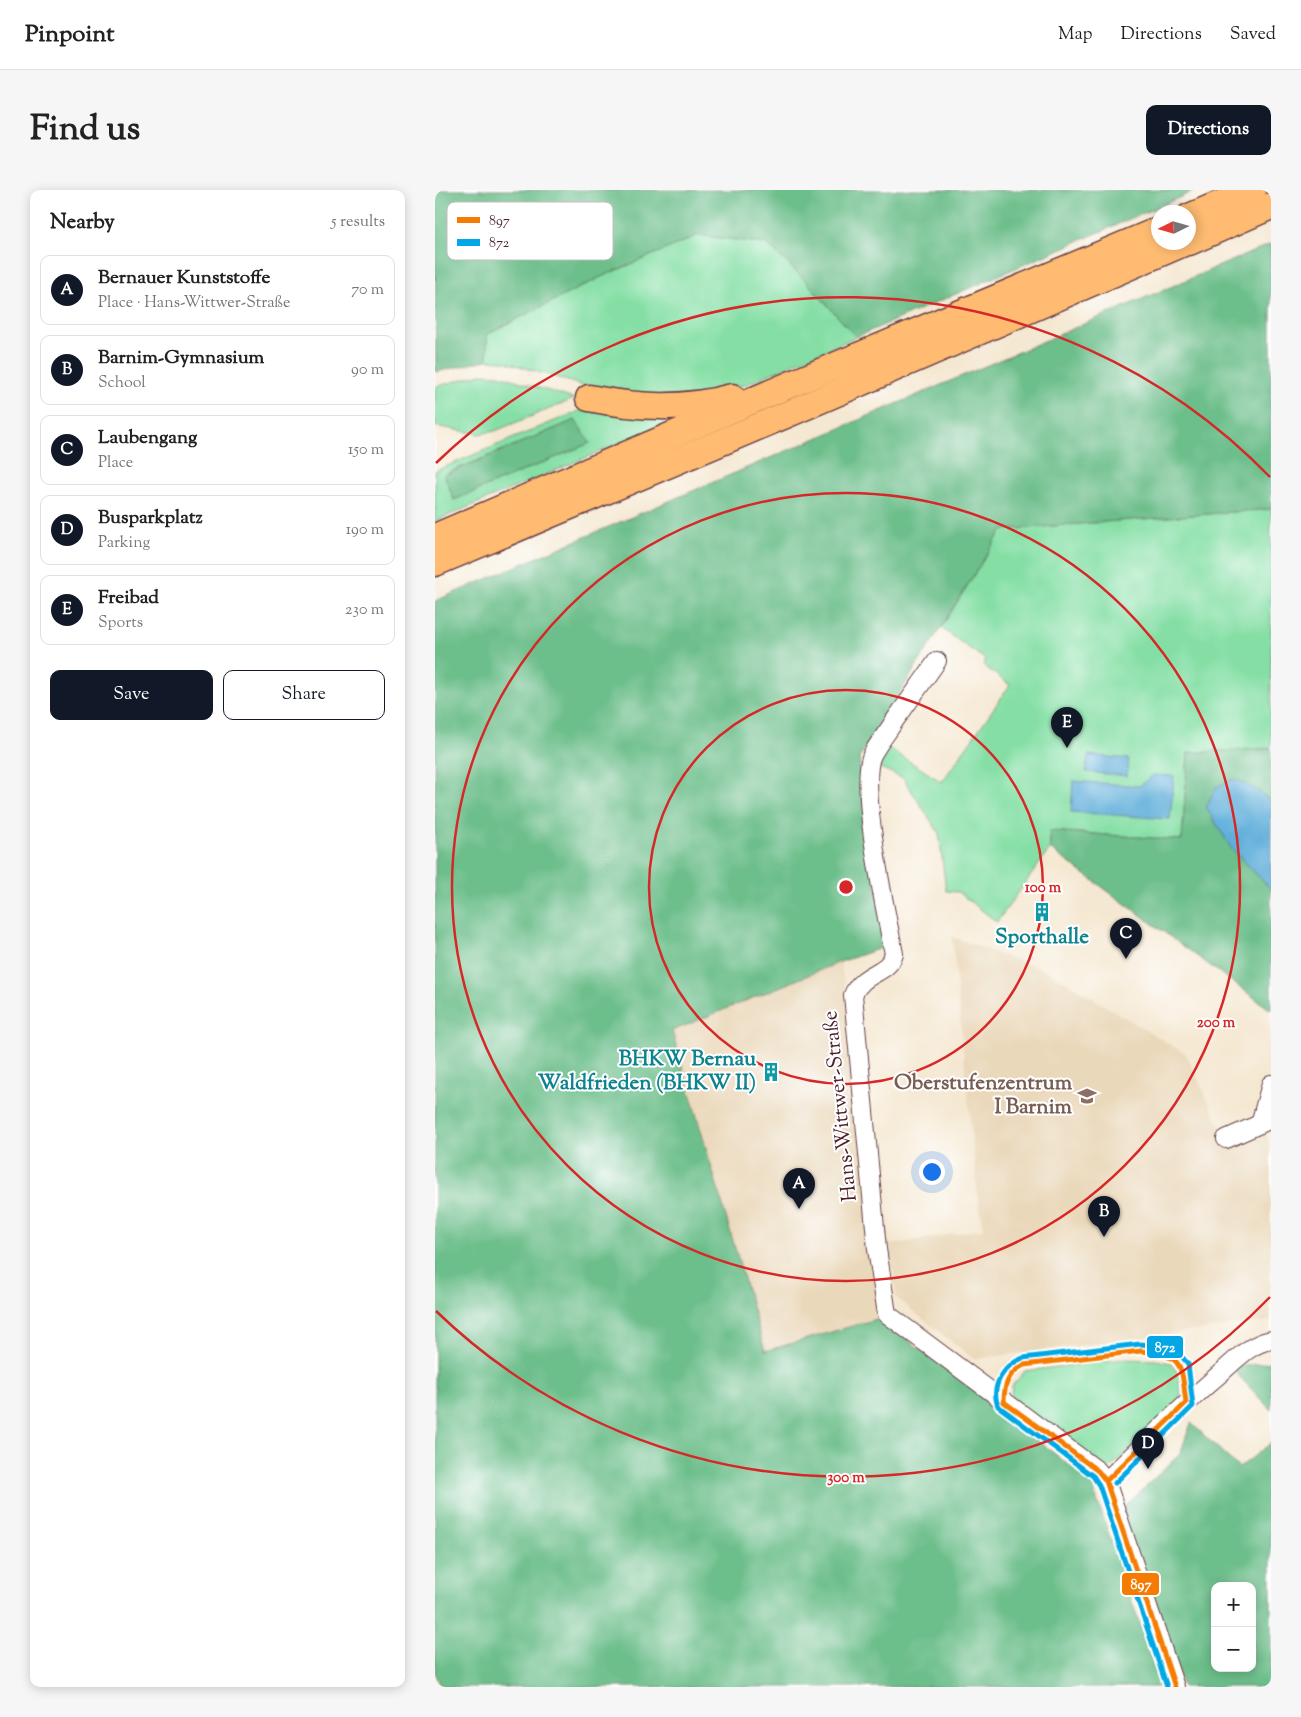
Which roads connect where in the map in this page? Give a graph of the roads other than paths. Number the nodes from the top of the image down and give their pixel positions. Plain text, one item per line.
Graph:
1 (1253, 190) edge
2 (1271, 206) edge
3 (1196, 214) edge
4 (1151, 233) edge
5 (1196, 238) edge
6 (1168, 250) edge
7 (781, 388) junction
8 (589, 398) dead end
9 (435, 537) edge
10 (435, 563) edge
11 (937, 661) dead end
12 (1271, 1084) edge
13 (1265, 1121) edge
14 (1226, 1139) dead end
15 (1271, 1340) edge
16 (1106, 1481) junction
17 (1175, 1687) edge

1 - 3 highway
2 - 5 highway
4 - 7 highway
6 - 10 highway
7 - 8 highway
7 - 9 highway
11 - 16 street, Hans-Wittwer-Straße
12 - 13 street
13 - 14 street
15 - 16 street
16 - 17 street, Hans-Wittwer-Straße

